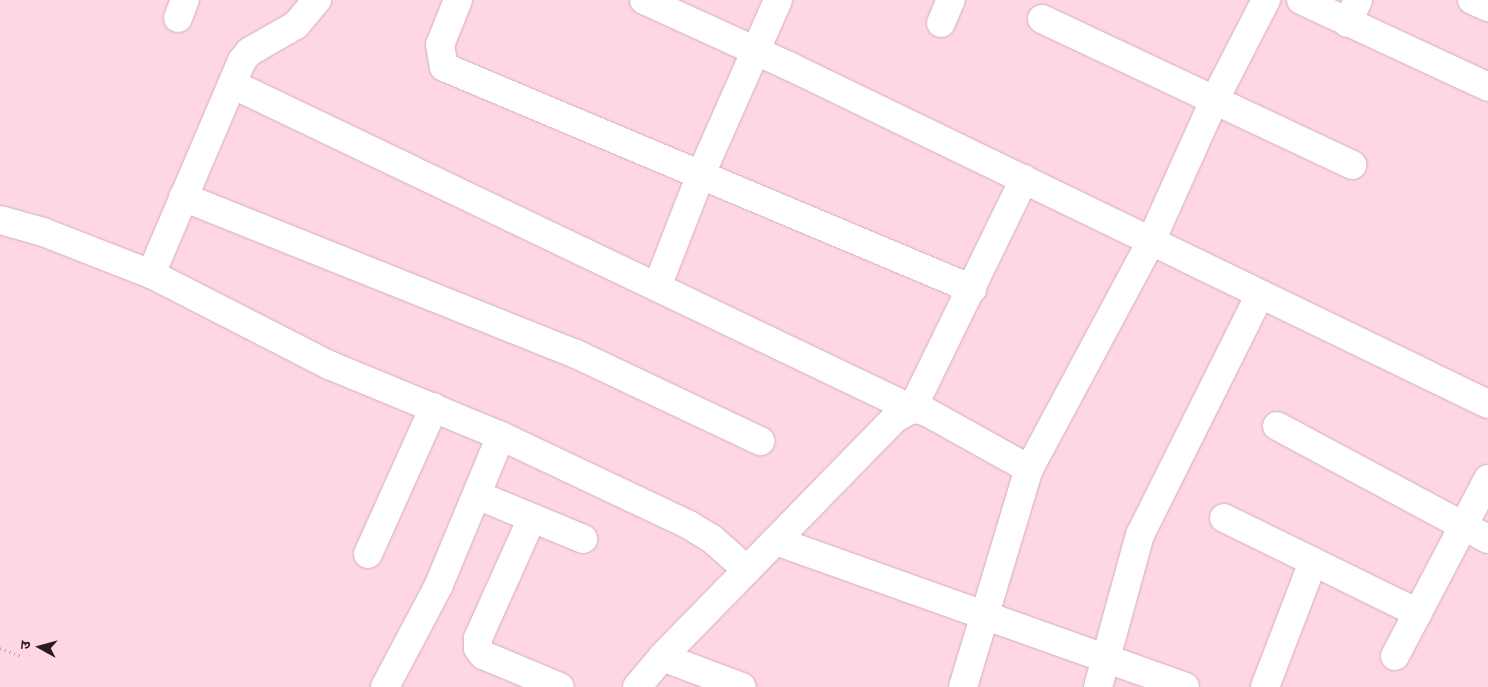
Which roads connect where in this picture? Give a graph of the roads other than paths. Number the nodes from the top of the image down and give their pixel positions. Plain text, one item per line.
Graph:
1 (316, 0) edge
2 (458, 0) edge
3 (644, 0) edge
4 (778, 0) edge
5 (1266, 0) edge
6 (1301, 0) edge
7 (1472, 0) edge
8 (1488, 7) edge
9 (1352, 11) edge
10 (1042, 19) dead end
11 (756, 50) junction
12 (232, 84) junction
13 (1488, 87) edge
14 (1214, 101) junction
15 (1352, 165) dead end
16 (701, 174) junction
17 (1024, 180) junction
18 (183, 197) junction
19 (0, 220) edge
20 (1151, 241) junction
21 (151, 274) junction
22 (657, 287) junction
23 (972, 289) junction
24 (1260, 294) junction
25 (1488, 404) edge
26 (434, 407) junction
27 (912, 409) junction
28 (1277, 426) dead end
29 (501, 436) junction
30 (760, 441) dead end
31 (1029, 469) junction
32 (1488, 479) edge
33 (477, 495) junction
34 (532, 518) junction
35 (1224, 518) dead end
36 (1463, 527) junction
37 (583, 539) dead end
38 (1488, 539) edge
39 (776, 541) junction
40 (368, 554) dead end
41 (1313, 562) junction
42 (748, 570) junction
43 (1418, 613) junction
44 (984, 616) junction
45 (1395, 656) dead end
46 (662, 657) junction
47 (1106, 659) junction
48 (385, 687) edge
49 (560, 687) edge
50 (636, 687) edge
51 (742, 687) edge
52 (962, 687) edge
53 (1098, 687) edge
54 (1185, 687) edge
55 (1265, 687) edge

1 - 12 street
2 - 16 street
3 - 11 street
4 - 11 street
5 - 14 street
6 - 9 street
7 - 8 street
9 - 13 street
10 - 14 street
11 - 16 street
11 - 17 street
12 - 18 street
12 - 22 street
14 - 15 street
14 - 20 street
16 - 22 street
16 - 23 street
17 - 20 street
17 - 23 street
18 - 21 street
18 - 30 street
19 - 21 street
20 - 24 street
20 - 31 street
21 - 26 street
22 - 27 street
23 - 27 street
24 - 25 street
24 - 47 street
26 - 29 street
26 - 40 street
27 - 31 street
27 - 39 street
28 - 36 street
29 - 33 street
29 - 42 street
31 - 44 street
32 - 36 street
33 - 34 street
33 - 48 street
34 - 37 street
34 - 49 street
35 - 41 street
36 - 38 street
36 - 43 street
39 - 42 street
39 - 44 street
41 - 43 street
41 - 55 street
42 - 46 street
43 - 45 street
44 - 47 street
44 - 52 street
46 - 50 street
46 - 51 street
47 - 53 street
47 - 54 street

